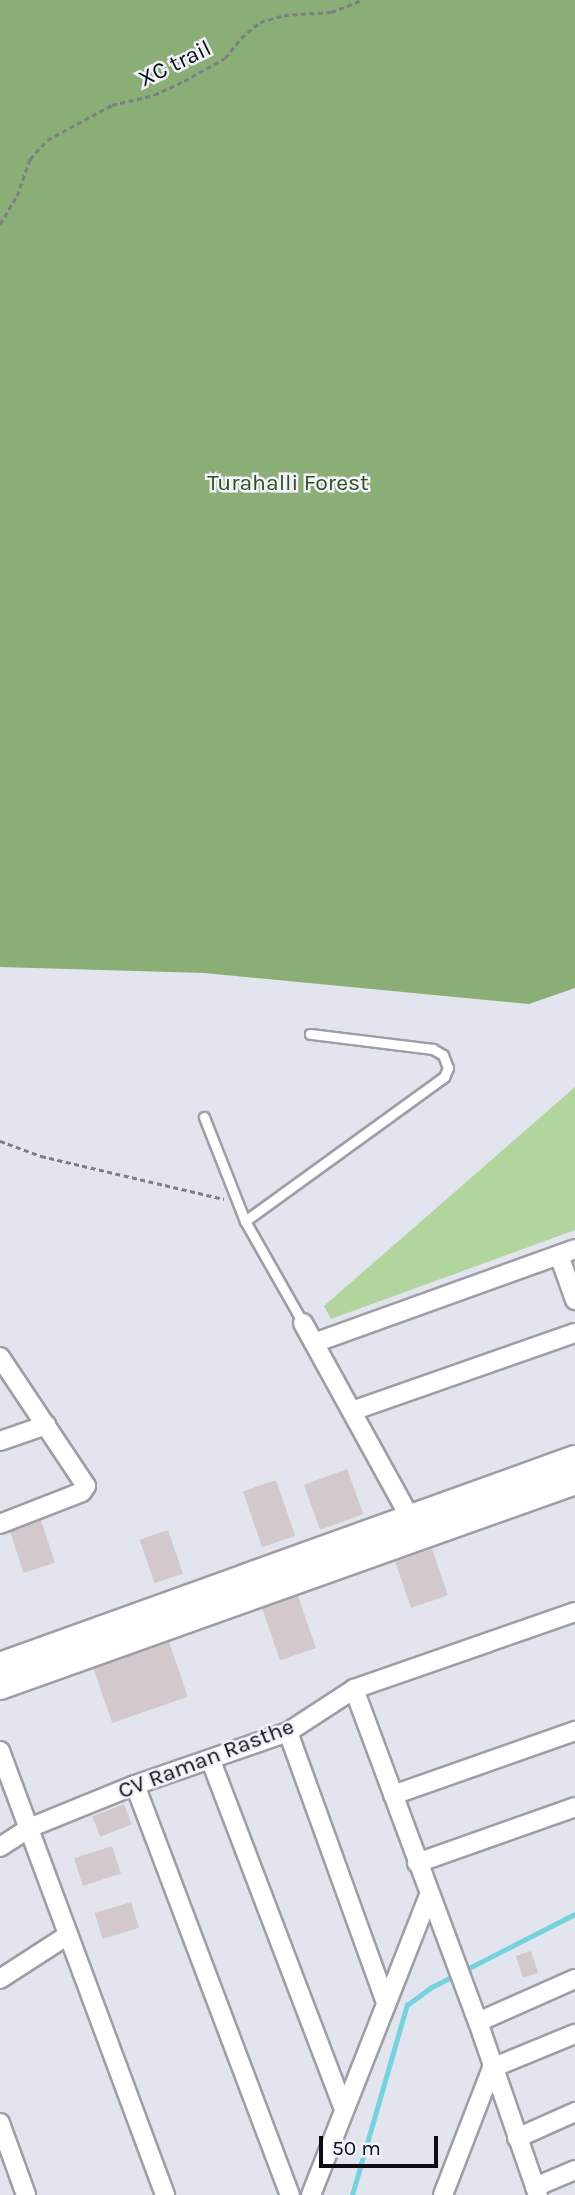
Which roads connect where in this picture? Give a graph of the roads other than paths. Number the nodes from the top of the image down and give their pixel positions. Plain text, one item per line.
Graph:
1 (310, 1034) dead end
2 (204, 1117) dead end
3 (245, 1221) junction
4 (567, 1252) edge
5 (575, 1300) edge
6 (303, 1323) joint
7 (575, 1333) edge
8 (314, 1343) junction
9 (1, 1359) edge
10 (352, 1411) junction
11 (46, 1425) junction
12 (0, 1441) edge
13 (575, 1459) edge
14 (575, 1481) edge
15 (0, 1524) edge
16 (415, 1527) junction
17 (575, 1612) edge
18 (0, 1666) edge
19 (0, 1686) edge
20 (354, 1689) junction
21 (575, 1731) edge
22 (288, 1732) junction
23 (0, 1751) edge
24 (211, 1761) junction
25 (135, 1785) junction
26 (393, 1796) junction
27 (575, 1807) edge
28 (29, 1828) junction
29 (0, 1847) edge
30 (417, 1863) junction
31 (429, 1895) junction
32 (68, 1935) junction
33 (0, 1979) edge
34 (575, 1979) edge
35 (385, 2000) junction
36 (478, 2022) junction
37 (575, 2034) edge
38 (492, 2068) junction
39 (344, 2106) junction
40 (575, 2112) edge
41 (0, 2123) edge
42 (517, 2138) junction
43 (575, 2170) edge
44 (448, 2191) edge
45 (536, 2191) edge
46 (26, 2195) edge
47 (165, 2195) edge
48 (290, 2195) edge
49 (311, 2195) edge

1 - 3 lane
2 - 3 lane
3 - 6 lane
4 - 5 street
4 - 8 street
6 - 8 street
7 - 10 street
8 - 10 street
9 - 11 street
10 - 16 street
11 - 12 street
11 - 15 street
13 - 16 main road
14 - 16 main road
16 - 18 main road
16 - 19 main road
17 - 20 street, CV Raman Rasthe
20 - 22 street, CV Raman Rasthe
20 - 26 street
21 - 26 street
22 - 24 street, CV Raman Rasthe
22 - 35 street
23 - 28 street
24 - 25 street, CV Raman Rasthe
24 - 39 street
25 - 28 street, CV Raman Rasthe
25 - 48 street
26 - 30 street
27 - 30 street
28 - 29 street, CV Raman Rasthe
28 - 32 street
30 - 31 street
31 - 35 street
31 - 36 street
32 - 33 street
32 - 47 street
34 - 36 street
35 - 39 street
36 - 38 street
37 - 38 street
38 - 42 street
38 - 44 street
39 - 49 street
40 - 42 street
41 - 46 street
42 - 45 street
43 - 45 street

